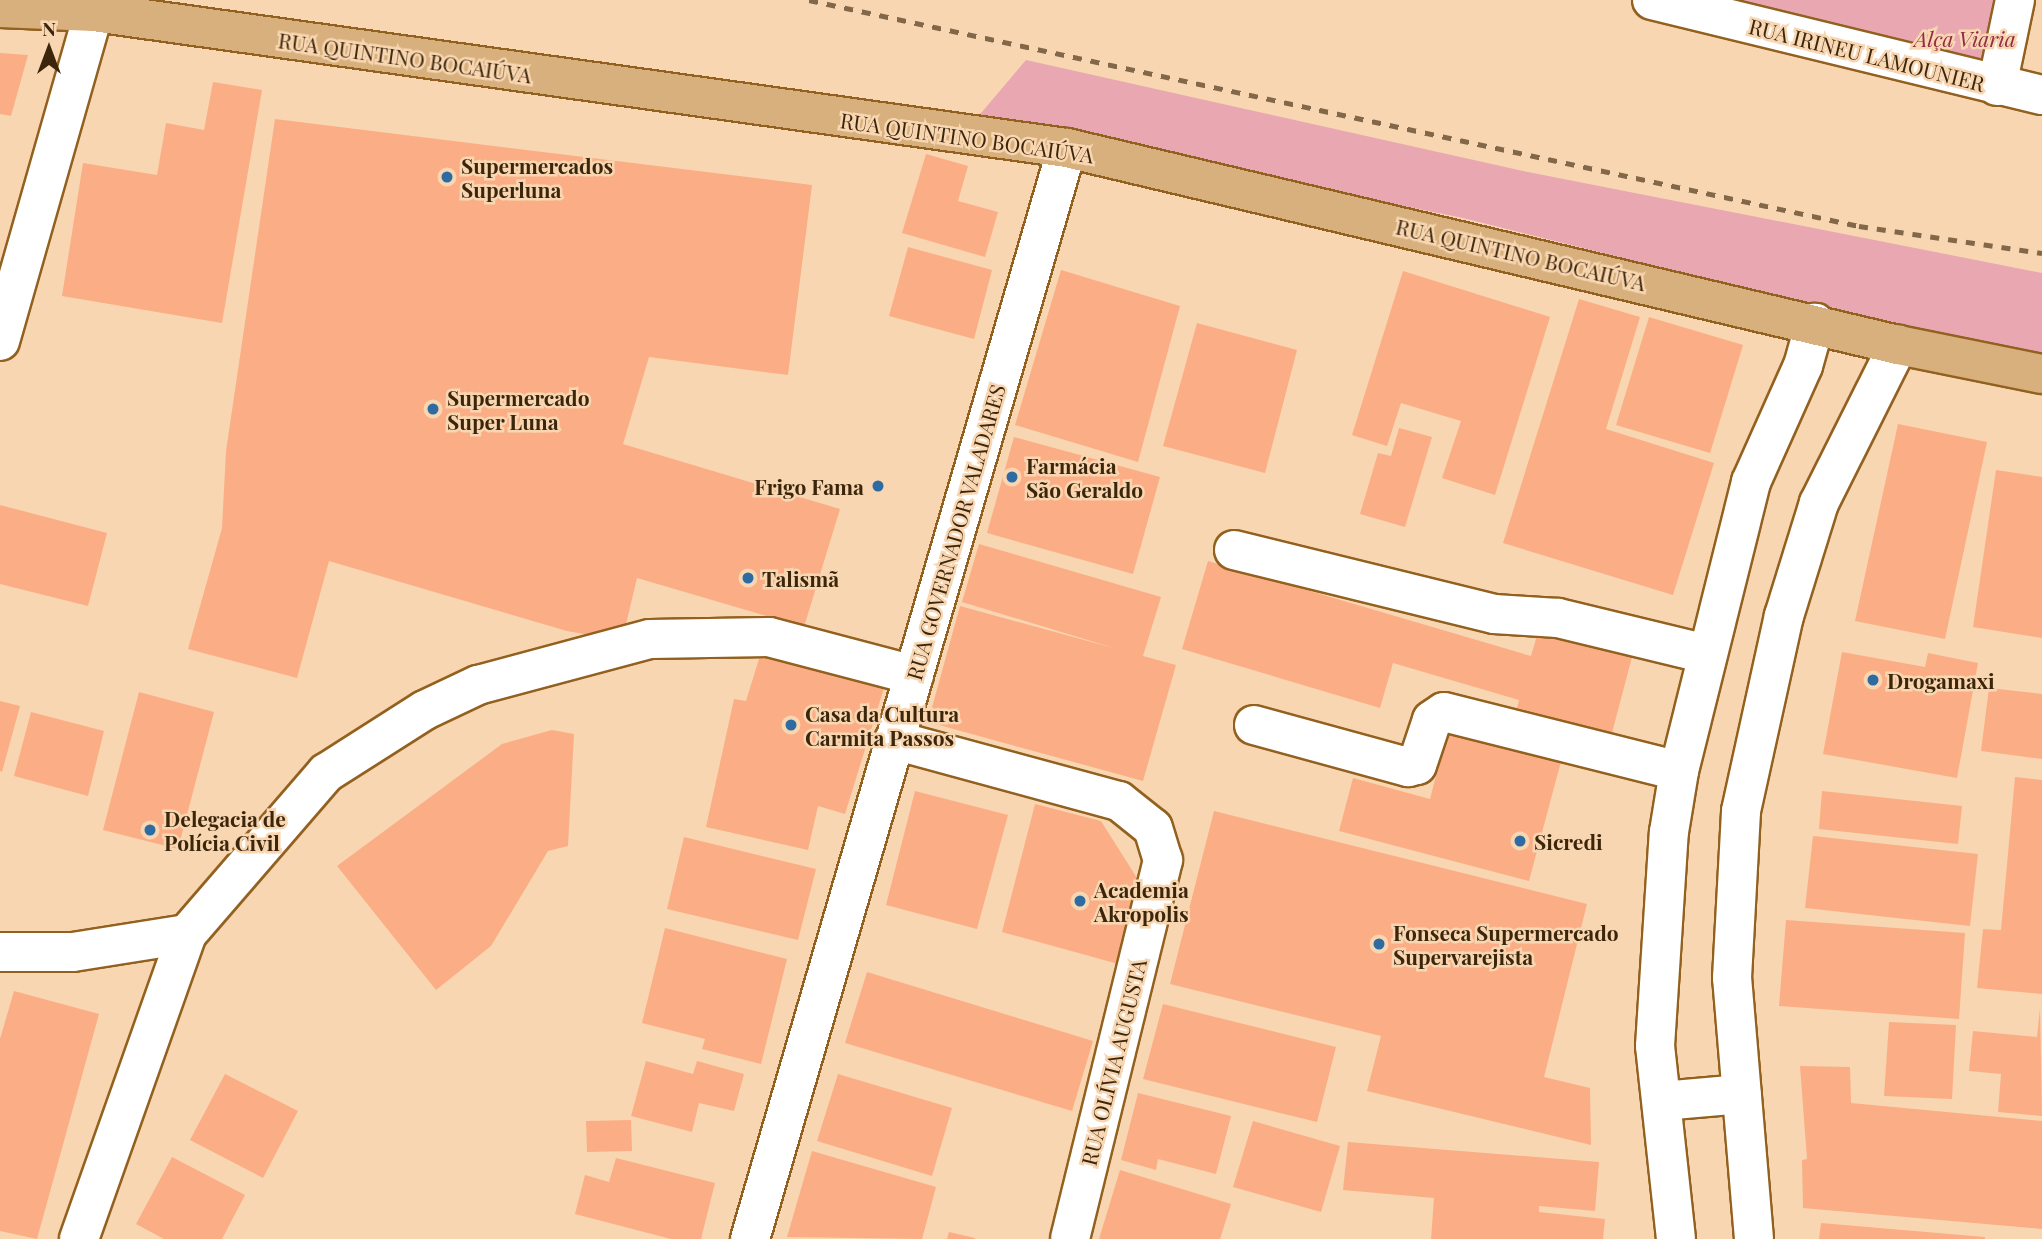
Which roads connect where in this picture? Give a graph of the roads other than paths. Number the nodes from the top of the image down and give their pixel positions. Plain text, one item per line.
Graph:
1 (1652, 0) edge
2 (2015, 0) edge
3 (0, 8) edge
4 (94, 12) junction
5 (1997, 86) junction
6 (2042, 95) edge
7 (1067, 148) junction
8 (1815, 323) junction
9 (0, 341) edge
10 (1898, 345) junction
11 (2042, 374) edge
12 (1234, 550) dead end
13 (1707, 654) junction
14 (914, 675) junction
15 (1254, 725) dead end
16 (894, 740) junction
17 (1679, 771) junction
18 (187, 934) junction
19 (0, 952) edge
20 (1742, 1094) junction
21 (1661, 1101) junction
22 (79, 1239) edge
23 (750, 1239) edge
24 (1070, 1239) edge
25 (1676, 1239) edge
26 (1754, 1239) edge

1 - 5 street, RUA IRINEU LAMOUNIER
2 - 5 street
3 - 4 main road, RUA QUINTINO BOCAIÚVA
4 - 7 main road, RUA QUINTINO BOCAIÚVA
4 - 9 street
5 - 6 street, RUA IRINEU LAMOUNIER
7 - 8 main road, RUA QUINTINO BOCAIÚVA
7 - 14 street, RUA GOVERNADOR VALADARES
8 - 10 main road, RUA QUINTINO BOCAIÚVA
8 - 13 street
10 - 11 main road, RUA QUINTINO BOCAIÚVA
10 - 20 street
12 - 13 street
13 - 17 street
14 - 16 street, RUA GOVERNADOR VALADARES
14 - 18 street
15 - 17 street
16 - 23 street, RUA GOVERNADOR VALADARES
16 - 24 street, RUA OLÍVIA AUGUSTA
17 - 21 street
18 - 19 street
18 - 22 street
20 - 21 street
20 - 26 street
21 - 25 street

